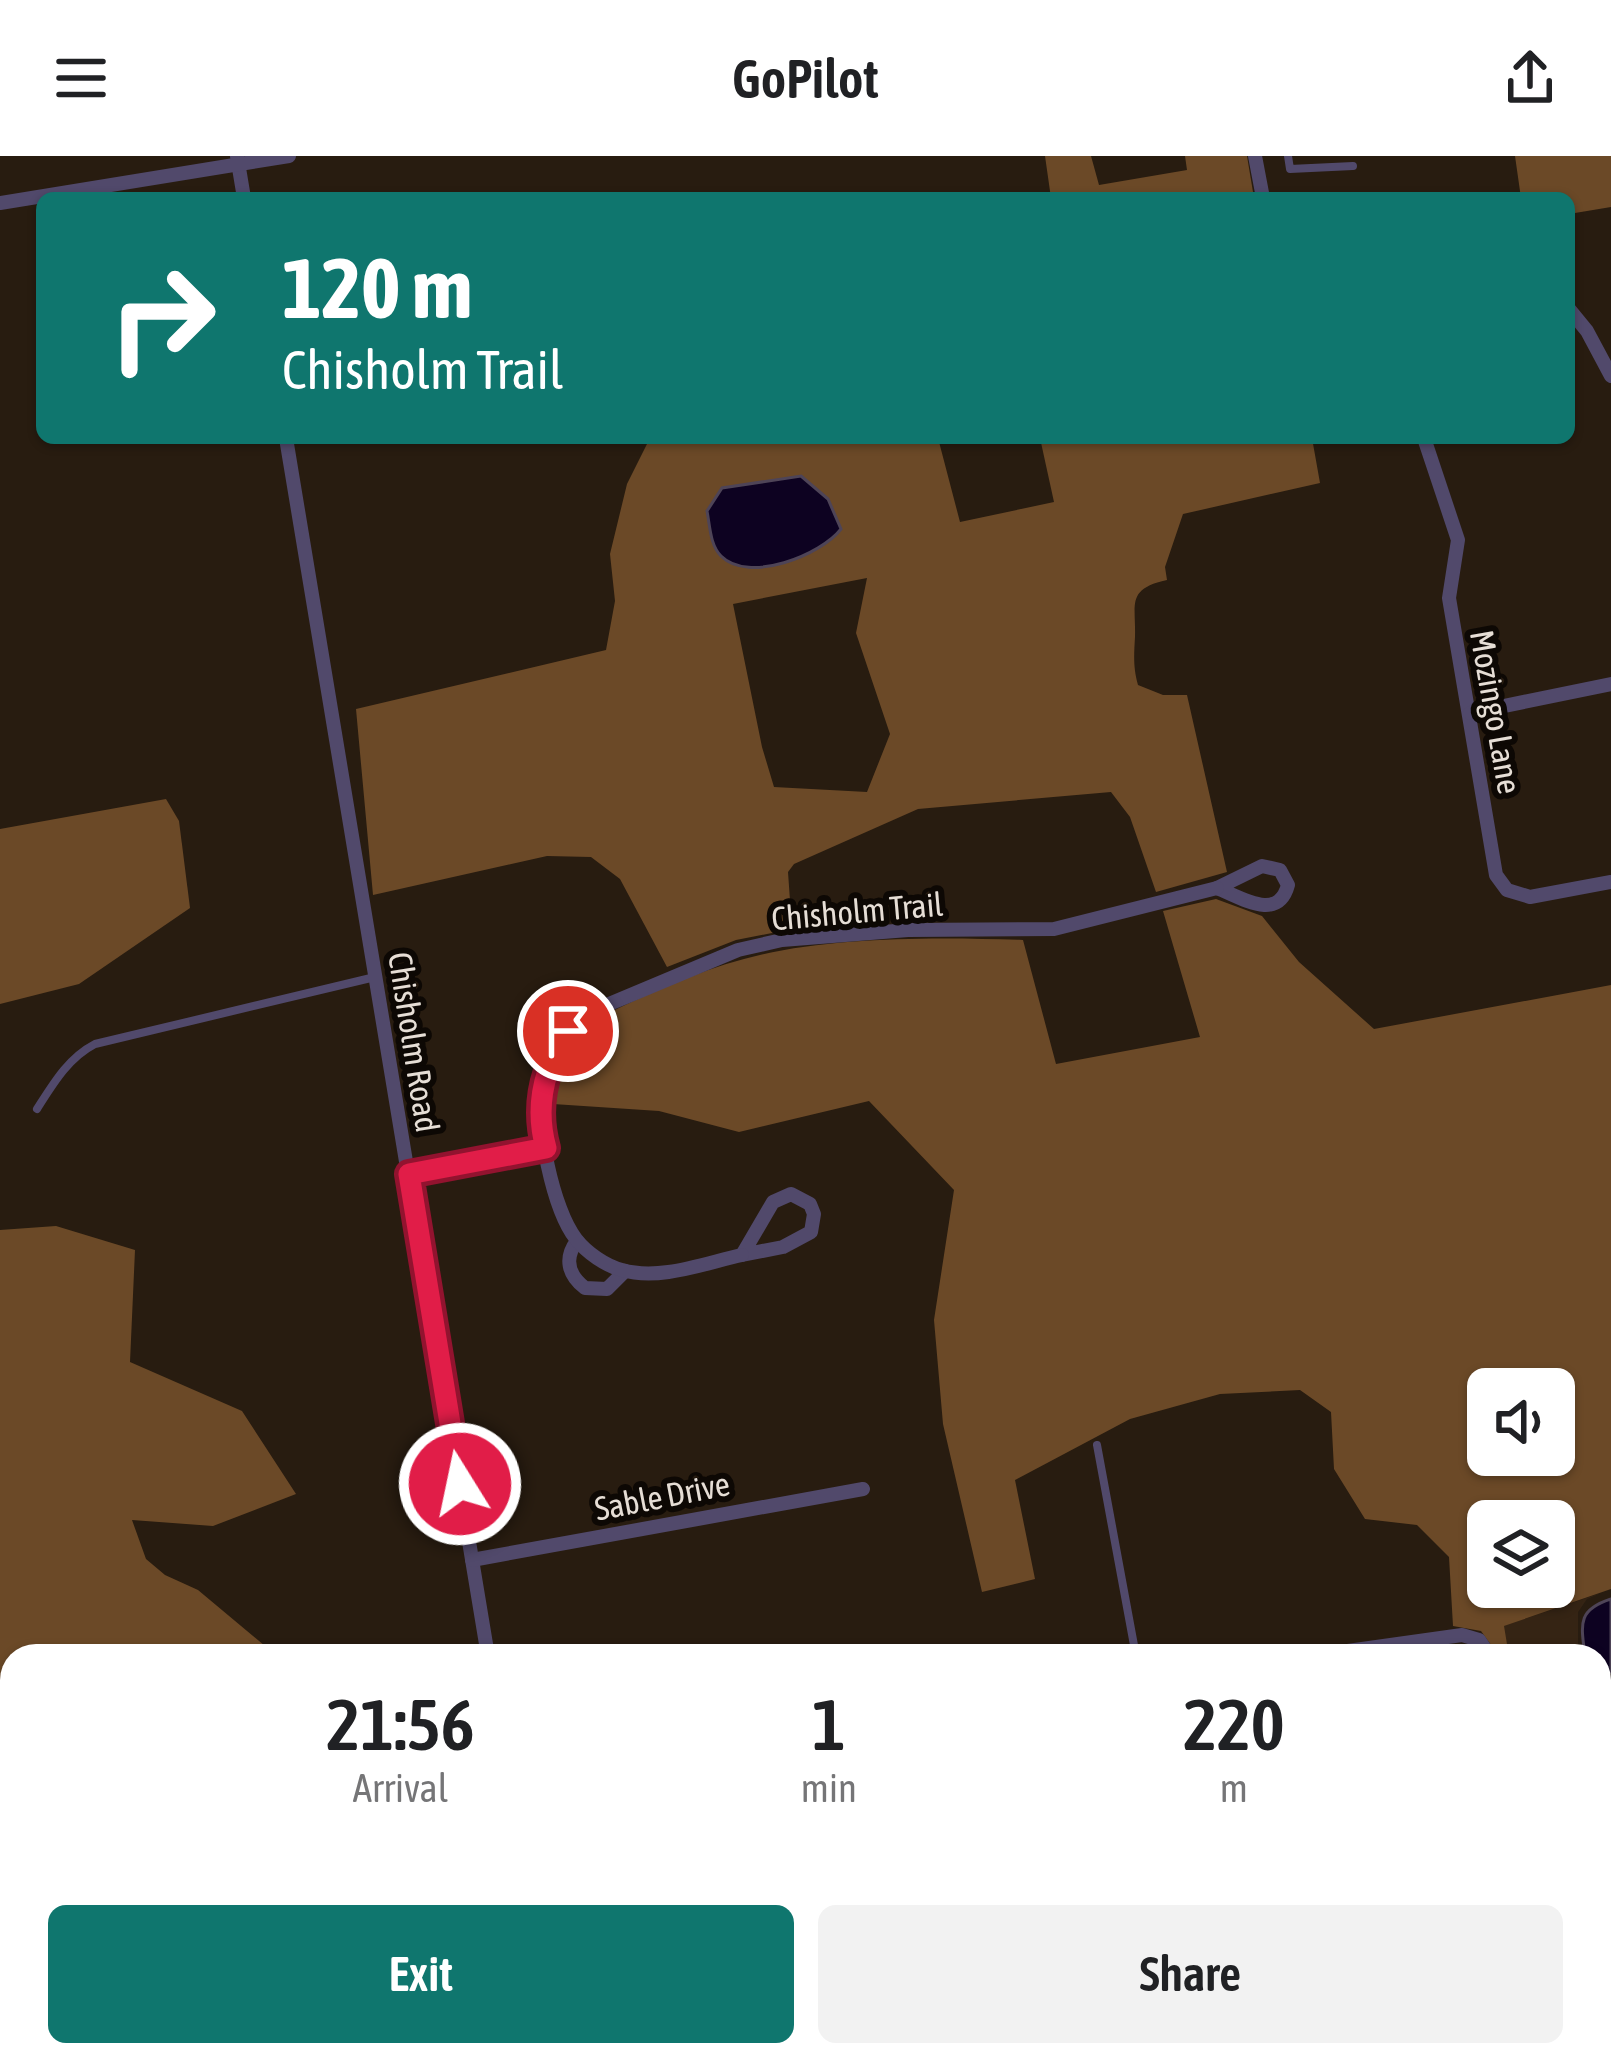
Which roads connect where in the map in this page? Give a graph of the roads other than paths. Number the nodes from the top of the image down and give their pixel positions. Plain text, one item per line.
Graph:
1 (289, 156) edge
2 (1255, 156) edge
3 (1288, 156) edge
4 (238, 160) edge
5 (1353, 166) dead end
6 (61, 192) edge
7 (243, 192) edge
8 (1262, 192) edge
9 (36, 196) edge
10 (0, 203) edge
11 (1575, 316) edge
12 (1611, 376) edge
13 (287, 444) edge
14 (1426, 444) edge
15 (1611, 684) edge
16 (1470, 713) junction
17 (1611, 882) edge
18 (1217, 888) junction
19 (376, 977) junction
20 (37, 1109) dead end
21 (546, 1148) junction
22 (409, 1174) junction
23 (577, 1241) junction
24 (742, 1255) junction
25 (625, 1271) junction
26 (1097, 1444) dead end
27 (863, 1489) dead end
28 (472, 1560) junction
29 (486, 1644) edge
30 (1134, 1644) edge
31 (1398, 1644) edge
32 (1482, 1644) edge

1 - 4 street
2 - 8 street
3 - 5 lane
4 - 6 street
4 - 7 street
9 - 10 street
11 - 12 street
13 - 19 street, Chisholm Road
14 - 16 street, Mozingo Lane
15 - 16 street
16 - 17 street, Mozingo Lane
18 - 18 street, Chisholm Trail
18 - 21 street, Chisholm Trail
19 - 20 lane
19 - 22 street, Chisholm Road
21 - 22 street
21 - 23 street, Chisholm Trail
22 - 28 street, Chisholm Road
23 - 25 street
23 - 25 street, Chisholm Trail
24 - 24 street, Chisholm Trail
24 - 25 street, Chisholm Trail
26 - 30 lane
27 - 28 street, Sable Drive
28 - 29 street, Chisholm Road
31 - 32 street

